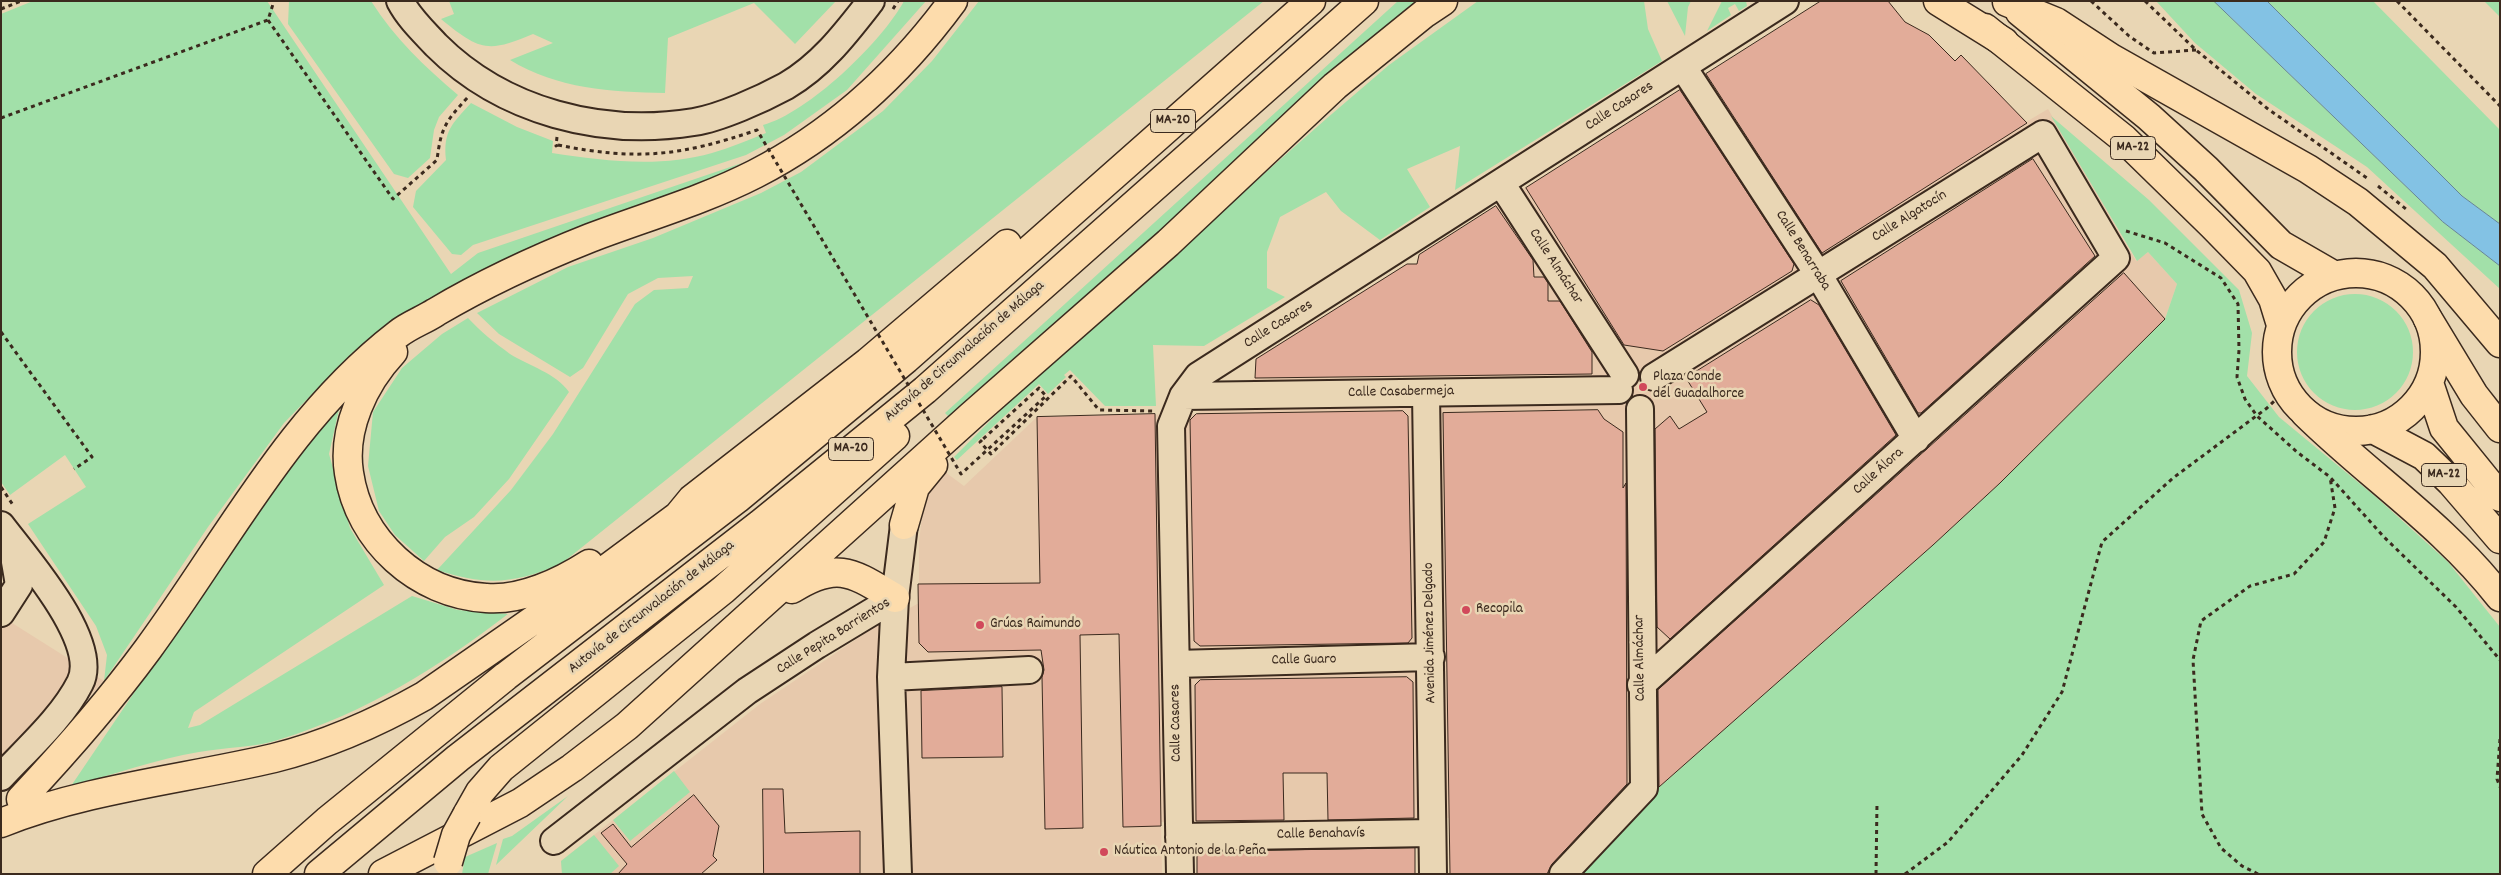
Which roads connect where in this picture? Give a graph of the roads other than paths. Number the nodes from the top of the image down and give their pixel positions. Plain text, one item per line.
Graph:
1 (400, 1) edge
2 (953, 1) edge
3 (1311, 1) edge
4 (1364, 1) edge
5 (1443, 1) edge
6 (1785, 1) edge
7 (1938, 1) edge
8 (1950, 1) edge
9 (2006, 2) edge
10 (881, 7) edge
11 (2004, 42) junction
12 (1683, 67) junction
13 (1138, 152) junction
14 (1501, 184) junction
15 (2110, 248) joint
16 (1818, 274) junction
17 (2333, 275) junction
18 (1052, 276) junction
19 (426, 319) junction
20 (2428, 319) junction
21 (2280, 325) junction
22 (2500, 343) edge
23 (1654, 377) junction
24 (1622, 383) junction
25 (2429, 383) junction
26 (1426, 393) junction
27 (1180, 404) junction
28 (1640, 409) junction
29 (2305, 413) junction
30 (971, 416) junction
31 (2500, 428) edge
32 (2373, 429) junction
33 (1916, 439) junction
34 (2500, 497) edge
35 (692, 500) junction
36 (904, 525) joint
37 (1, 526) edge
38 (2500, 539) edge
39 (2500, 597) edge
40 (895, 598) junction
41 (755, 612) junction
42 (1, 613) edge
43 (1431, 657) junction
44 (1176, 664) junction
45 (1029, 670) dead end
46 (891, 677) junction
47 (1641, 685) junction
48 (1, 777) edge
49 (21, 798) dead end
50 (1, 823) edge
51 (1432, 833) junction
52 (1180, 837) junction
53 (554, 841) dead end
54 (447, 868) edge
55 (267, 874) edge
56 (319, 874) edge
57 (383, 874) edge
58 (898, 874) edge
59 (1180, 874) edge
60 (1433, 874) edge
61 (1563, 874) edge

1 - 10 street
2 - 19 main road
3 - 13 main road, MA-20
4 - 18 main road, Autovía de Circunvalación de Málaga / MA-20
5 - 30 main road
6 - 12 street, Calle Casares
7 - 11 main road
8 - 11 main road, MA-22
9 - 17 main road, MA-22
9 - 22 main road
11 - 21 main road, MA-22
12 - 14 street, Calle Casares
12 - 16 street, Calle Benarraba
13 - 35 main road
13 - 55 main road, MA-20
14 - 24 street, Calle Almáchar
14 - 27 street, Calle Casares
15 - 16 street, Calle Algatocín
15 - 33 street, Calle Álora
16 - 23 street, Calle Algatocín
16 - 33 street, Calle Benarraba
17 - 20 main road, MA-22
17 - 21 main road, MA-22
18 - 54 main road, bridge
18 - 56 main road, Autovía de Circunvalación de Málaga / MA-20
19 - 35 main road
19 - 49 main road
20 - 25 main road, MA-22
20 - 31 main road
21 - 29 main road, MA-22
23 - 24 street
23 - 28 street
24 - 26 street, Calle Casabermeja
24 - 28 street
25 - 32 main road, MA-22
25 - 34 main road, MA-22
26 - 27 street, Calle Casabermeja
26 - 43 street, Avenida Jiménez Delgado
27 - 44 street, Calle Casares
28 - 47 street, Calle Almáchar
29 - 32 main road, MA-22
29 - 39 main road
30 - 36 main road
30 - 41 main road
32 - 38 main road, MA-22
33 - 47 street, Calle Álora
35 - 50 main road
36 - 40 street
37 - 42 street
37 - 48 street
40 - 41 main road
40 - 46 street, Calle Pepita Barrientos
40 - 53 street, Calle Pepita Barrientos
41 - 57 main road
43 - 44 street, Calle Guaro
43 - 51 street, Avenida Jiménez Delgado
44 - 52 street, Calle Casares
45 - 46 street
46 - 58 street, Calle Pepita Barrientos
47 - 61 street, Calle Almáchar
51 - 52 street, Calle Benahavís
51 - 60 street, Avenida Jiménez Delgado
52 - 59 street, Calle Casares

